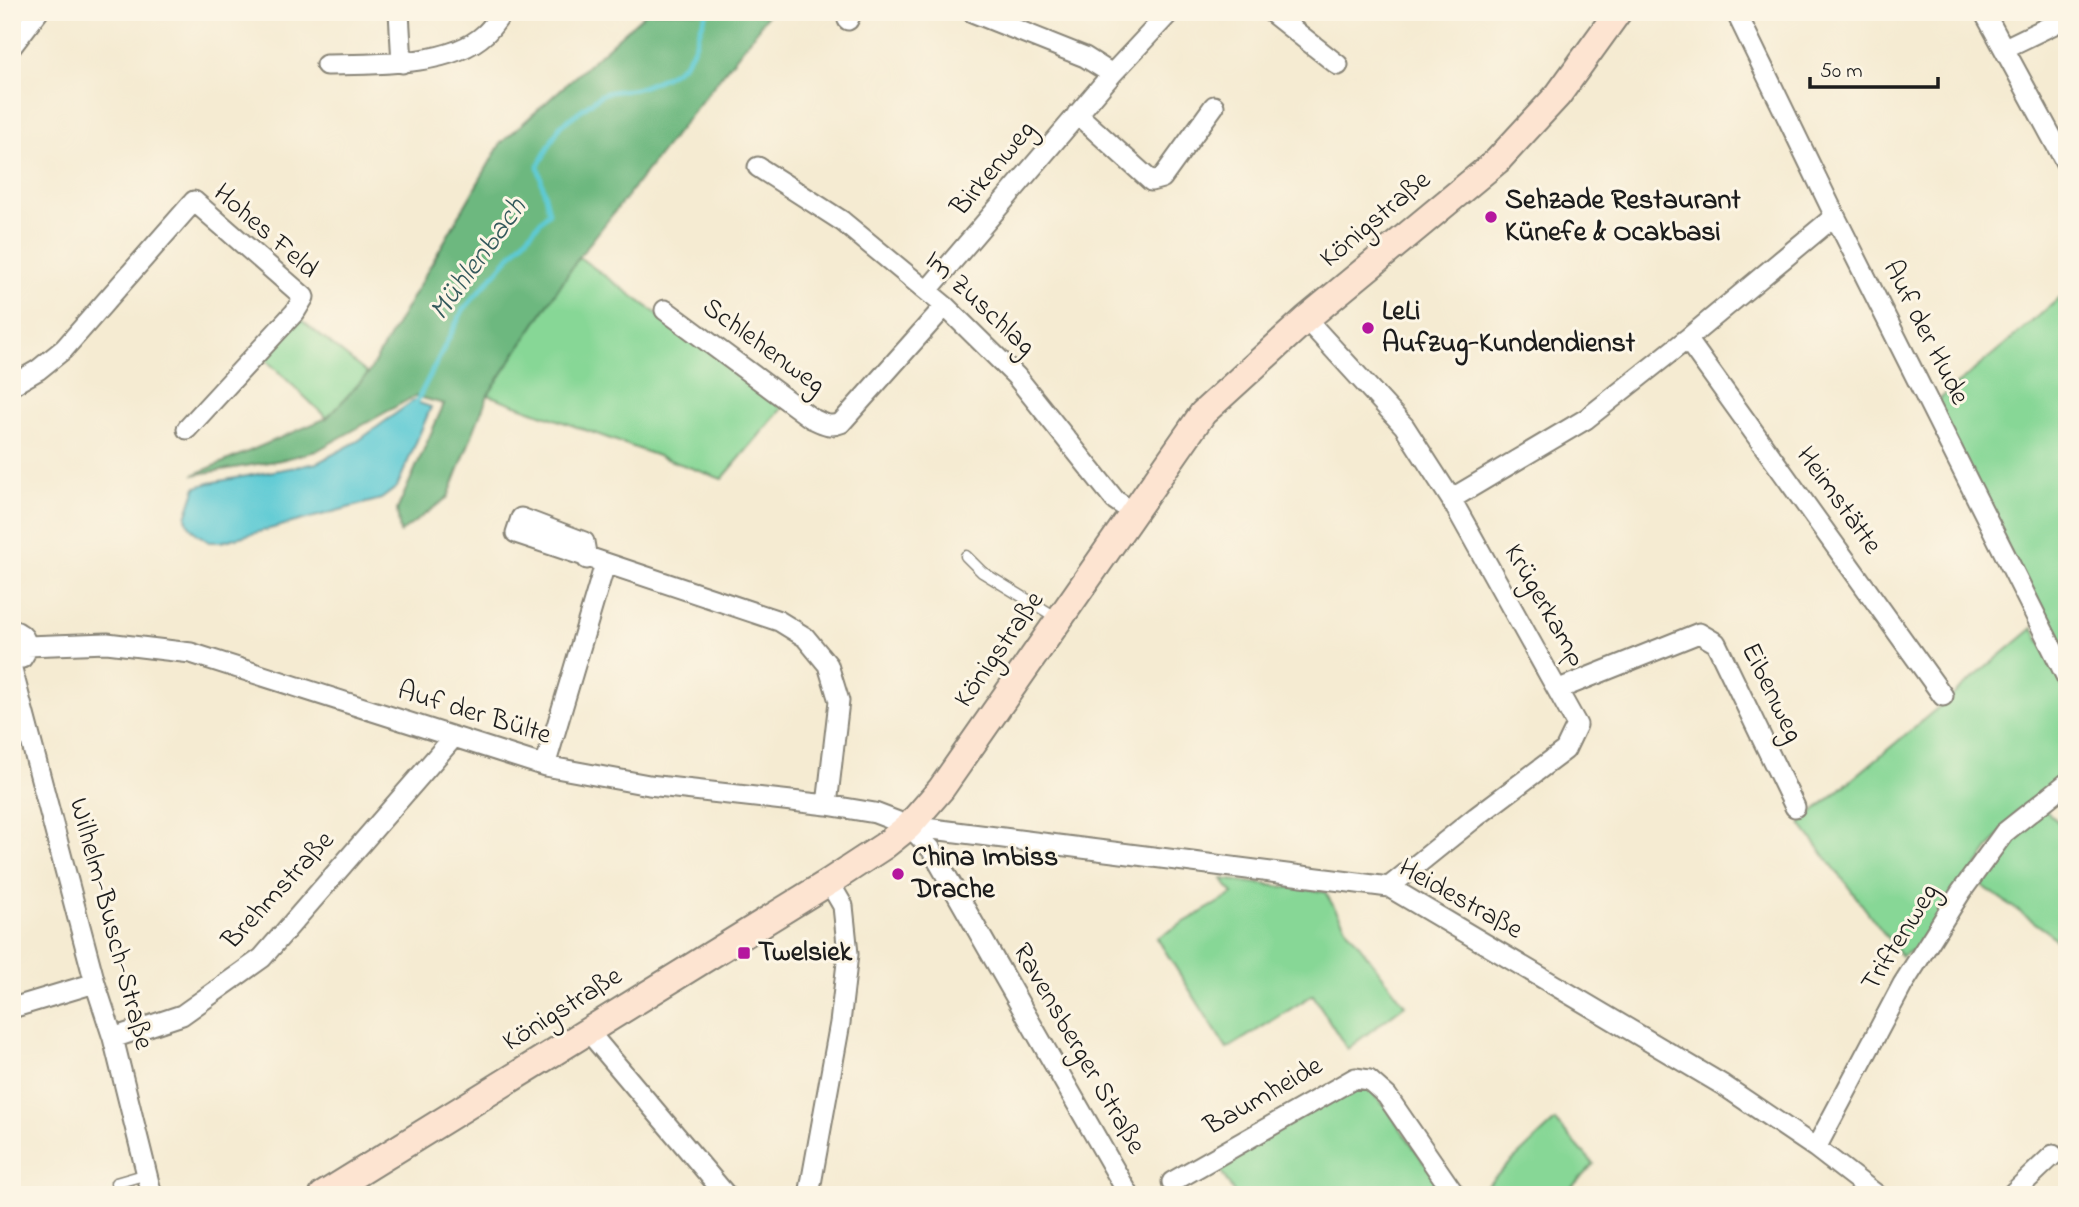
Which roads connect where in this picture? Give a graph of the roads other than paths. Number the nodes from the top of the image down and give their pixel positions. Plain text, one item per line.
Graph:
1 (16, 12) edge
2 (38, 12) edge
3 (399, 12) edge
4 (503, 12) edge
5 (972, 12) edge
6 (1171, 12) edge
7 (1271, 12) edge
8 (1618, 12) edge
9 (1736, 12) edge
10 (1984, 12) edge
11 (2067, 18) edge
12 (18, 39) edge
13 (2005, 48) junction
14 (402, 64) junction
15 (326, 65) dead end
16 (1338, 65) dead end
17 (1112, 74) junction
18 (1214, 106) dead end
19 (1077, 114) junction
20 (2067, 165) edge
21 (758, 167) dead end
22 (1835, 216) junction
23 (927, 291) junction
24 (945, 306) junction
25 (665, 310) dead end
26 (1306, 319) junction
27 (1687, 340) junction
28 (12, 385) edge
29 (187, 429) dead end
30 (1451, 499) junction
31 (1134, 513) junction
32 (966, 556) dead end
33 (1059, 620) junction
34 (12, 629) edge
35 (27, 646) junction
36 (12, 663) edge
37 (12, 669) edge
38 (2067, 678) edge
39 (1559, 689) junction
40 (1943, 696) dead end
41 (453, 738) junction
42 (545, 766) junction
43 (2067, 783) edge
44 (827, 805) junction
45 (1795, 807) dead end
46 (909, 825) junction
47 (829, 882) junction
48 (1389, 887) junction
49 (95, 983) junction
50 (12, 1008) edge
51 (588, 1031) junction
52 (113, 1038) junction
53 (1816, 1148) junction
54 (2053, 1155) dead end
55 (147, 1174) junction
56 (1172, 1182) dead end
57 (119, 1195) edge
58 (152, 1195) edge
59 (323, 1195) edge
60 (726, 1195) edge
61 (809, 1195) edge
62 (1129, 1195) edge
63 (1455, 1195) edge
64 (1877, 1195) edge
65 (2011, 1195) edge

1 - 12 street
2 - 12 street
3 - 14 street
4 - 14 street
5 - 17 street
6 - 17 street, Birkenweg
7 - 16 street
8 - 26 main road, Königstraße
9 - 22 street, Auf der Hude
10 - 13 street
11 - 13 street
13 - 20 street
14 - 15 street
17 - 19 street, Birkenweg
18 - 19 street, Birkenweg
19 - 23 street, Birkenweg
21 - 23 street, Im Zuschlag
22 - 27 street
22 - 38 street, Auf der Hude
23 - 24 street, Im Zuschlag
24 - 25 street, Schlehenweg
24 - 31 street, Im Zuschlag
26 - 30 street, Krügerkamp
26 - 31 main road, Königstraße
27 - 30 street
27 - 40 street, Heimstätte
28 - 29 street, Hohes Feld
30 - 39 street, Krügerkamp
31 - 33 main road, Königstraße
32 - 33 lane
33 - 46 main road, Königstraße
34 - 35 street
35 - 36 street
35 - 41 street, Auf der Bülte
37 - 49 street, Wilhelm-Busch-Straße
39 - 45 street, Eibenweg
39 - 48 street, Krügerkamp
41 - 42 street, Auf der Bülte
41 - 52 street, Brehmstraße
42 - 44 street, Auf der Bülte
42 - 44 street
43 - 53 street, Triftenweg
44 - 46 street, Auf der Bülte
46 - 47 main road, Königstraße
46 - 48 street, Heidestraße
46 - 62 street, Ravensberger Straße
47 - 51 main road, Königstraße
47 - 61 street
48 - 53 street, Heidestraße
49 - 50 street
49 - 52 street, Wilhelm-Busch-Straße
51 - 59 main road, Königstraße
51 - 60 street
52 - 55 street, Wilhelm-Busch-Straße
53 - 64 street, Heidestraße
54 - 65 street
55 - 57 lane
55 - 58 street, Wilhelm-Busch-Straße
56 - 63 street, Baumheide

